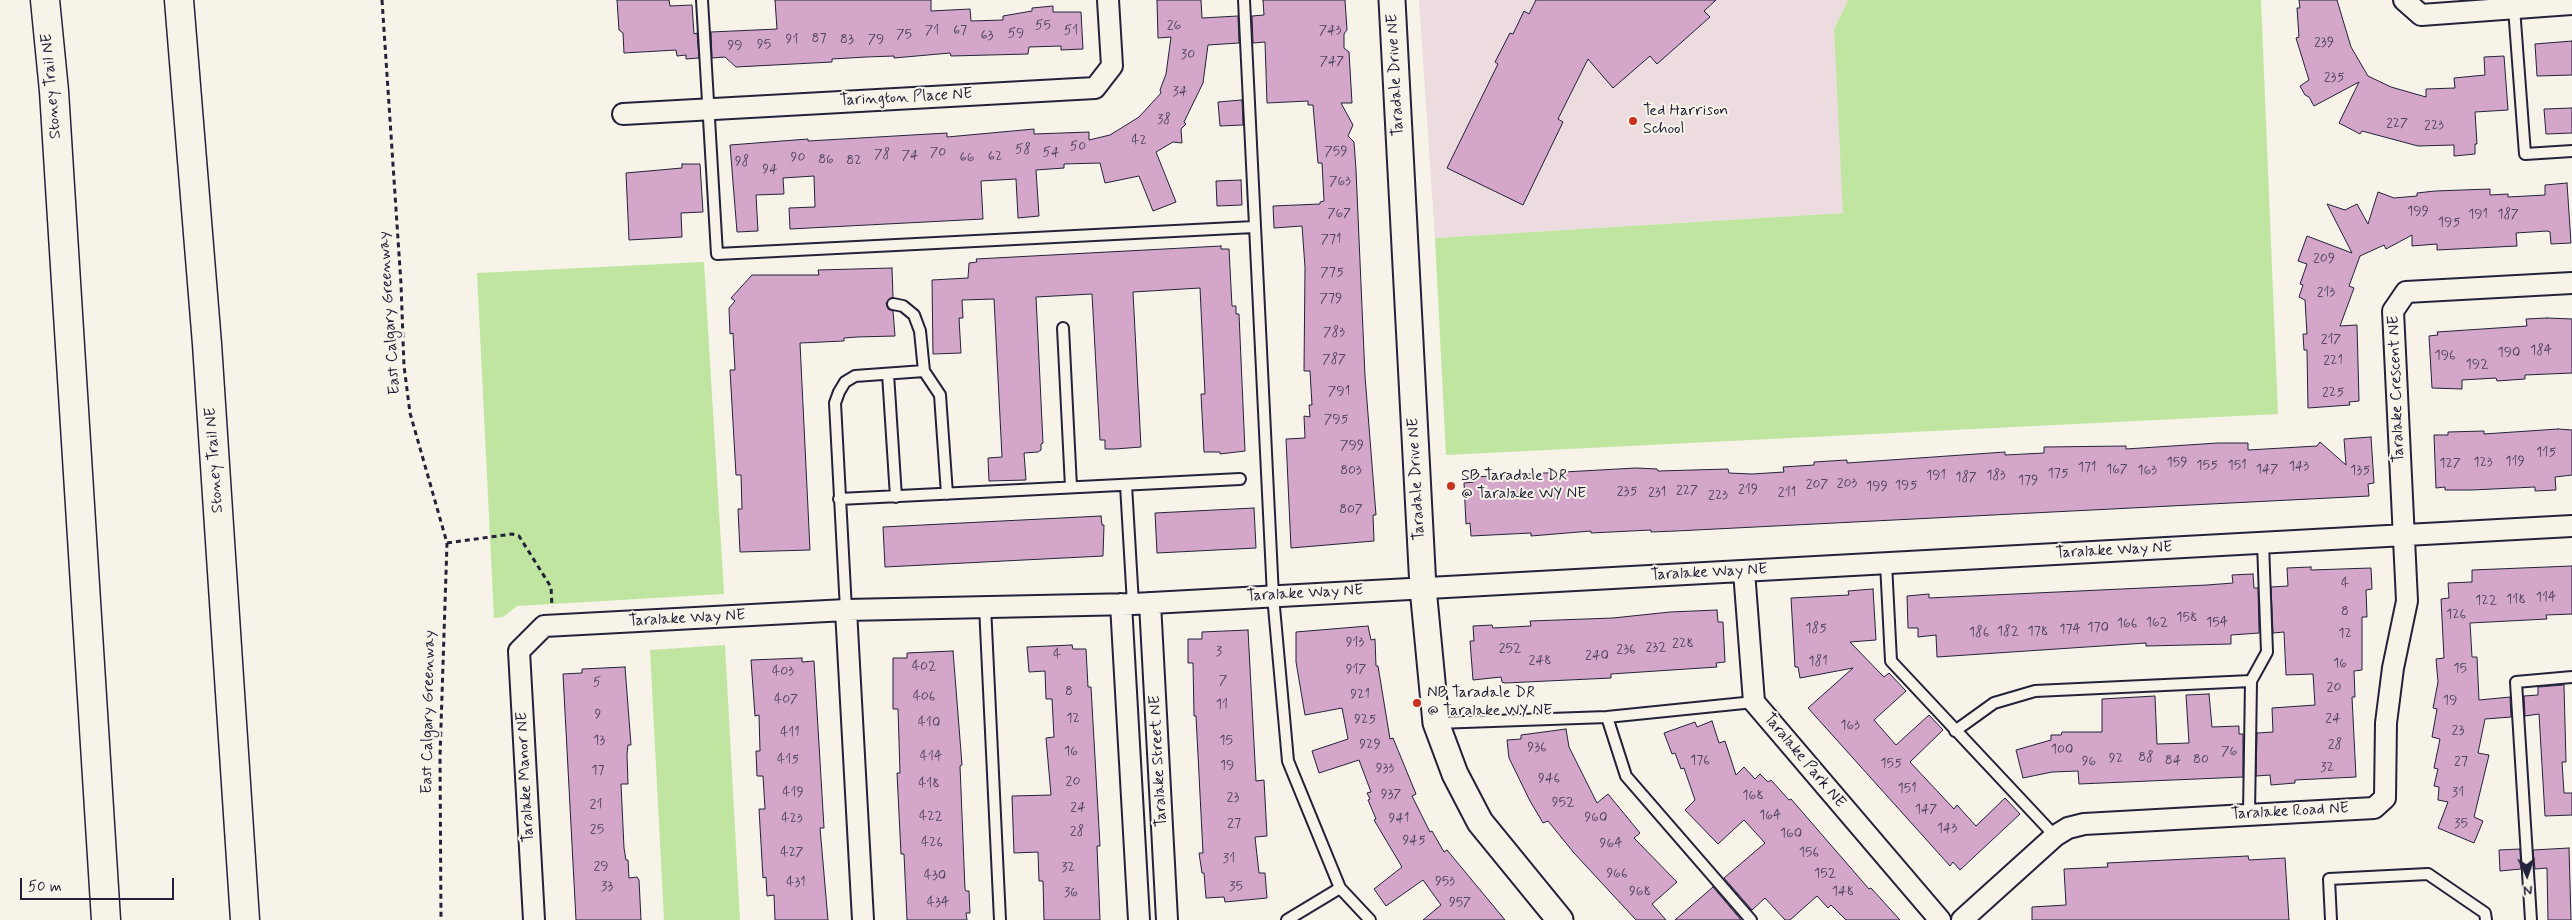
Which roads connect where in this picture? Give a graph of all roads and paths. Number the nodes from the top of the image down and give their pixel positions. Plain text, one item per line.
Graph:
1 (44, 0) edge
2 (179, 0) edge
3 (382, 0) edge
4 (702, 0) edge
5 (1108, 0) edge
6 (1244, 0) edge
7 (1392, 0) edge
8 (2404, 0) edge
9 (2572, 4) edge
10 (2514, 8) junction
11 (708, 110) junction
12 (623, 114) dead end
13 (2572, 151) edge
14 (1254, 227) junction
15 (2572, 283) edge
16 (893, 304) dead end
17 (1062, 328) dead end
18 (924, 371) junction
19 (888, 374) junction
20 (1240, 478) dead end
21 (1126, 484) junction
22 (1071, 487) junction
23 (947, 494) junction
24 (896, 497) junction
25 (839, 499) junction
26 (2572, 526) edge
27 (2403, 535) junction
28 (447, 543) junction
29 (2264, 543) junction
30 (1886, 563) junction
31 (1744, 571) junction
32 (1423, 588) junction
33 (1273, 596) junction
34 (1135, 603) junction
35 (985, 606) junction
36 (846, 610) junction
37 (554, 626) junction
38 (531, 638) joint
39 (2572, 677) edge
40 (2251, 681) junction
41 (1754, 702) junction
42 (1608, 717) junction
43 (1436, 723) junction
44 (1955, 731) junction
45 (2249, 814) junction
46 (2055, 836) junction
47 (1340, 888) junction
48 (106, 920) edge
49 (245, 920) edge
50 (441, 920) edge
51 (534, 920) edge
52 (863, 920) edge
53 (1000, 920) edge
54 (1139, 920) edge
55 (1167, 920) edge
56 (1287, 920) edge
57 (1370, 920) edge
58 (1560, 920) edge
59 (1751, 920) edge
60 (1940, 920) edge
61 (1962, 920) edge
62 (2331, 920) edge
63 (2486, 920) edge
64 (2531, 920) edge

1 - 48 highway, Stoney Trail NE
2 - 49 highway, Stoney Trail NE
3 - 28 path, East Calgary Greenway
4 - 11 lane
5 - 11 street, Tarington Place NE
6 - 14 lane
7 - 32 street, Taradale Drive NE
8 - 10 street
9 - 10 street
10 - 13 lane
11 - 12 street, Tarington Place NE
11 - 14 lane
14 - 33 lane
15 - 27 street, Taralake Crescent NE
16 - 18 lane
17 - 22 lane
18 - 19 lane
18 - 23 lane
19 - 24 lane
19 - 25 lane
20 - 21 lane
21 - 22 lane
21 - 34 lane
22 - 23 lane
23 - 24 lane
24 - 25 lane
25 - 36 lane
26 - 27 street, Taralake Way NE
27 - 29 street, Taralake Way NE
27 - 45 street, Taralake Road NE
28 - 37 path
28 - 50 path, East Calgary Greenway
29 - 30 street, Taralake Way NE
29 - 40 lane
30 - 31 street, Taralake Way NE
30 - 44 lane
31 - 32 street, Taralake Way NE
31 - 41 street, Taralake Park NE
32 - 33 street, Taralake Way NE
32 - 43 street, Taradale Drive NE
33 - 34 street, Taralake Way NE
33 - 47 lane
34 - 35 street, Taralake Way NE
34 - 54 street, Taralake Street NE
34 - 55 street, Taralake Street NE
35 - 36 street, Taralake Way NE
35 - 53 lane
36 - 37 street, Taralake Way NE
36 - 52 street
37 - 38 street, Taralake Way NE
38 - 51 street, Taralake Manor NE
39 - 64 lane
40 - 44 lane
40 - 45 lane
41 - 42 lane
41 - 60 street, Taralake Park NE
42 - 43 lane
42 - 59 lane
43 - 58 street, Taradale Drive NE
44 - 46 lane
45 - 46 street, Taralake Road NE
46 - 61 street, Taralake Road NE
47 - 56 lane
47 - 57 lane
62 - 63 lane

